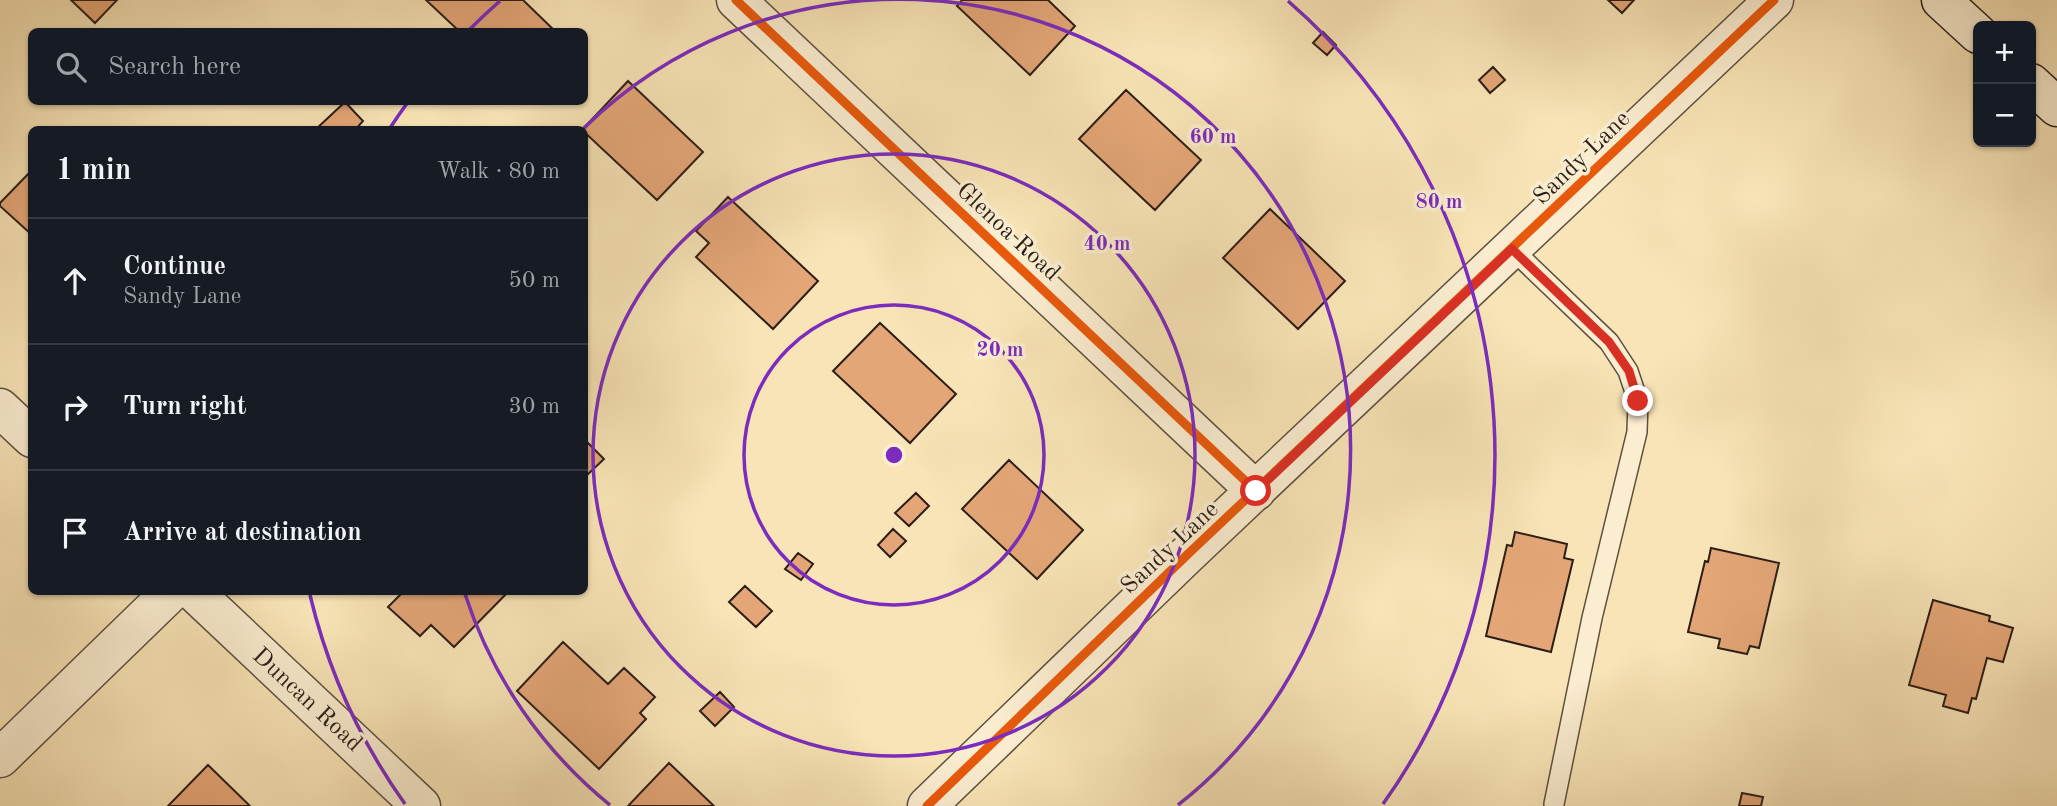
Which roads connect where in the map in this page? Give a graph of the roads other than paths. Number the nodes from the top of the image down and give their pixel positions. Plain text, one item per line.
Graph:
1 (736, 0) edge
2 (1774, 0) edge
3 (1941, 0) edge
4 (1973, 29) edge
5 (2032, 84) edge
6 (2057, 107) edge
7 (1512, 249) junction
8 (0, 408) edge
9 (28, 434) edge
10 (1256, 491) junction
11 (168, 595) edge
12 (197, 595) edge
13 (0, 758) edge
14 (1554, 804) dead end
15 (421, 806) edge
16 (927, 806) edge

1 - 10 street, Glenoa Road
2 - 7 street, Sandy Lane
3 - 4 street
5 - 6 street
7 - 10 street, Sandy Lane
7 - 14 lane
8 - 9 street
10 - 16 street, Sandy Lane
11 - 13 street
12 - 15 street, Duncan Road

